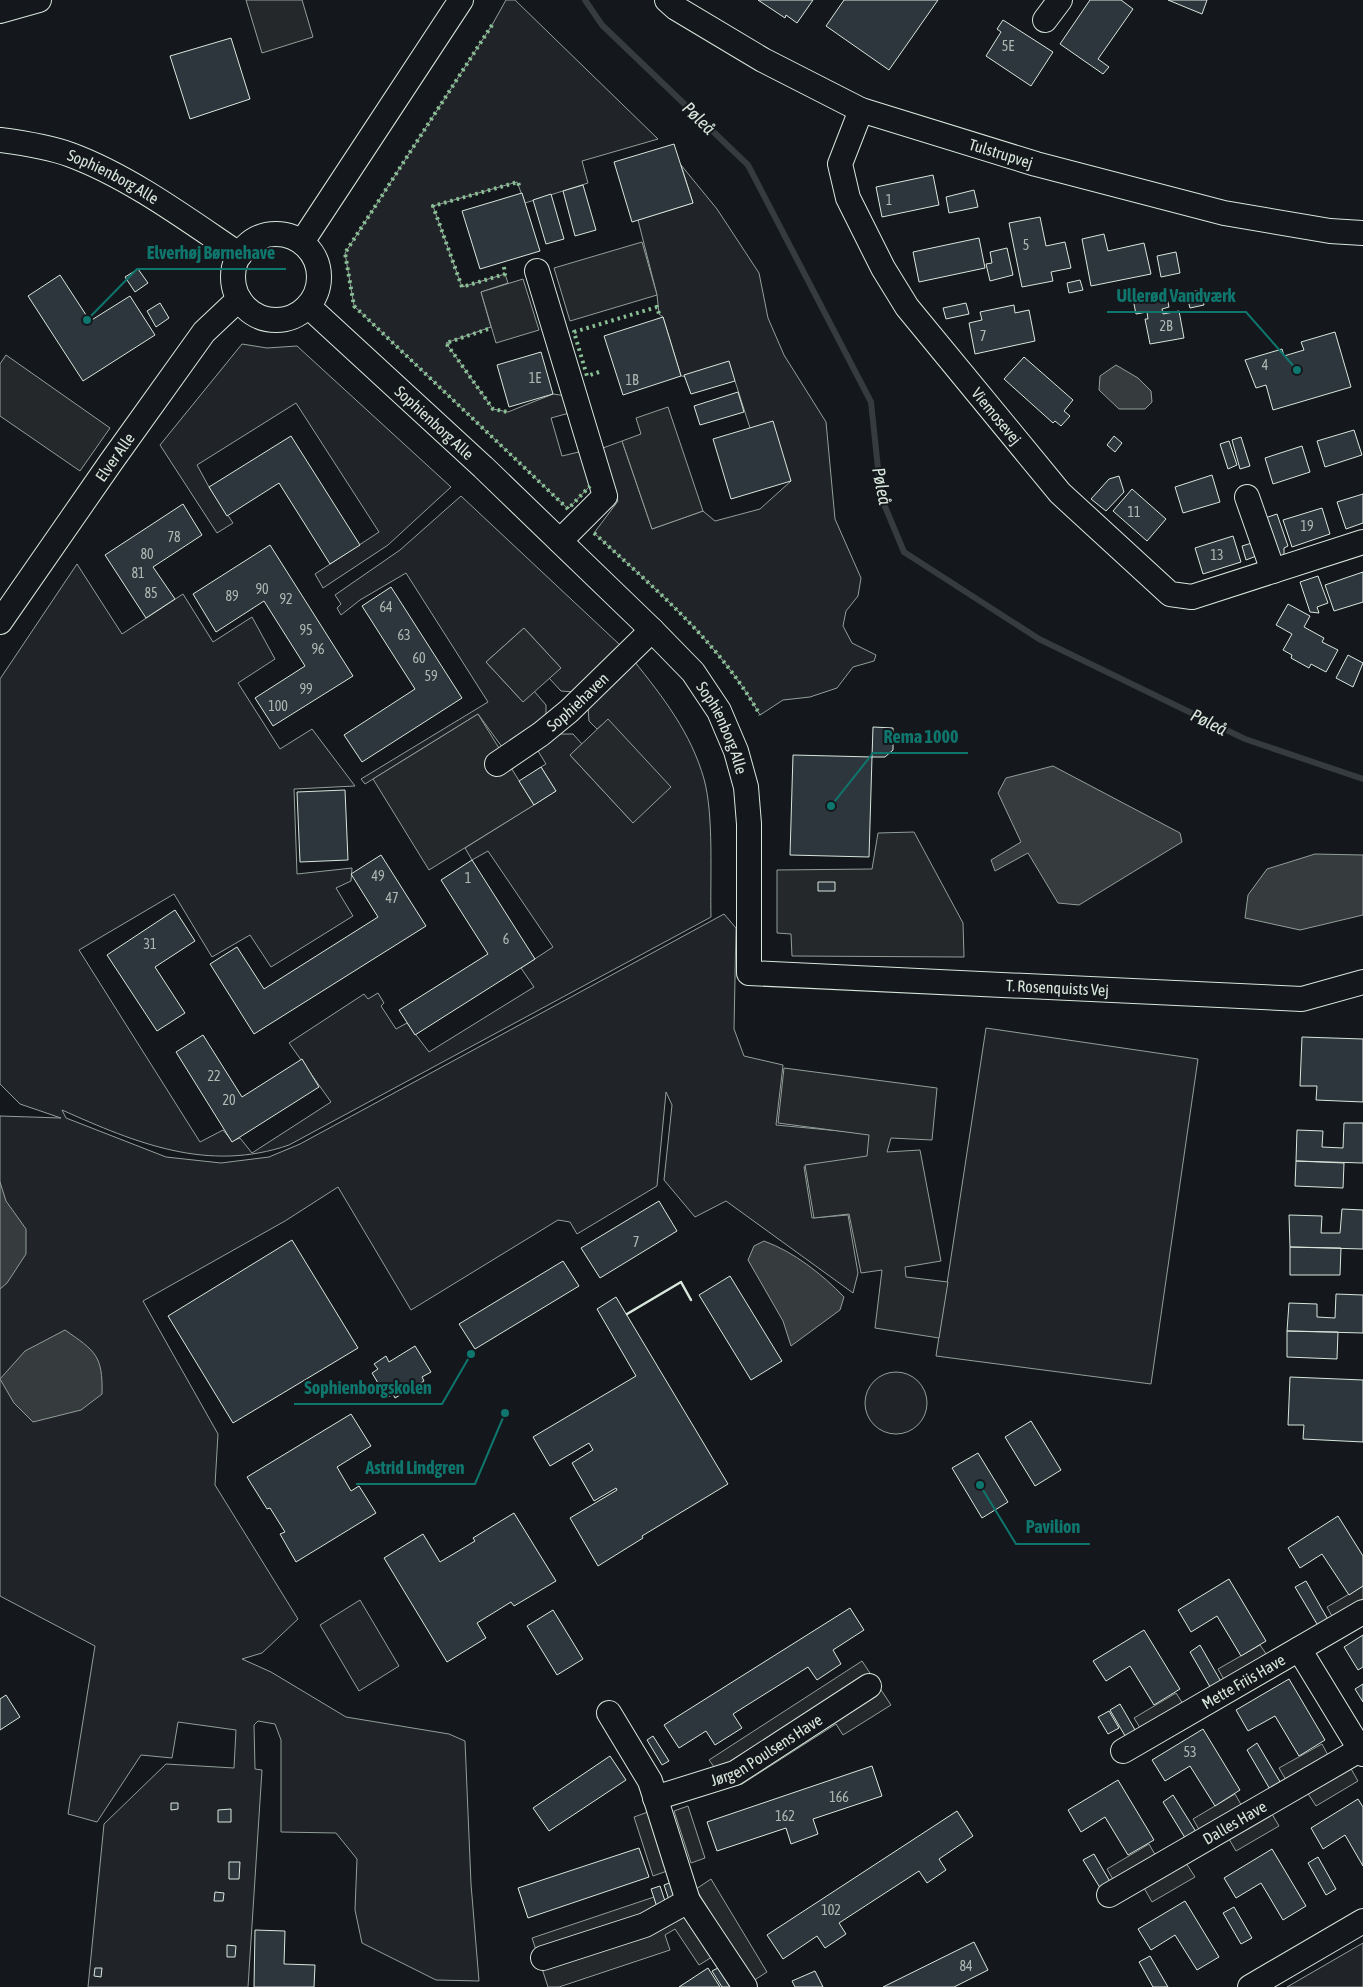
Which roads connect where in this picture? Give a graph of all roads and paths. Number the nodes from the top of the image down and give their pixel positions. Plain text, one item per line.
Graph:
1 (39, 0) edge
2 (461, 0) edge
3 (666, 0) edge
4 (1060, 0) edge
5 (0, 11) edge
6 (1045, 20) dead end
7 (861, 110) junction
8 (0, 140) edge
9 (1363, 233) edge
10 (302, 242) junction
11 (240, 255) junction
12 (537, 271) dead end
13 (239, 298) junction
14 (308, 306) junction
15 (1247, 497) dead end
16 (560, 541) junction
17 (1363, 542) edge
18 (1274, 571) junction
19 (0, 622) edge
20 (652, 630) junction
21 (497, 764) dead end
22 (749, 973) joint
23 (1363, 982) edge
24 (1363, 1612) edge
25 (1299, 1649) junction
26 (869, 1686) dead end
27 (608, 1713) dead end
28 (1362, 1750) edge
29 (1123, 1751) dead end
30 (655, 1798) junction
31 (1109, 1895) dead end
32 (688, 1901) junction
33 (1363, 1921) edge
34 (543, 1958) dead end
35 (745, 1987) edge
36 (1250, 1987) edge

1 - 5 street
2 - 10 street
3 - 7 street, Tulstrupvej
4 - 6 street
7 - 9 street, Tulstrupvej
7 - 18 street, Viemosevej
8 - 11 street, Sophienborg Alle
10 - 11 street
10 - 14 street
11 - 13 street
12 - 16 street
13 - 14 street
13 - 19 street, Elver Alle
14 - 16 street, Sophienborg Alle
15 - 18 street
16 - 20 street, Sophienborg Alle
17 - 18 street, Viemosevej
20 - 21 street, Sophiehaven
20 - 22 street, Sophienborg Alle
22 - 23 street, T. Rosenquists Vej
24 - 25 street, Mette Friis Have
25 - 28 street, Dalles Have
25 - 29 street, Mette Friis Have
26 - 30 street, Jørgen Poulsens Have
27 - 30 street
28 - 31 street, Dalles Have
30 - 32 street
32 - 34 street
32 - 35 street
33 - 36 street

